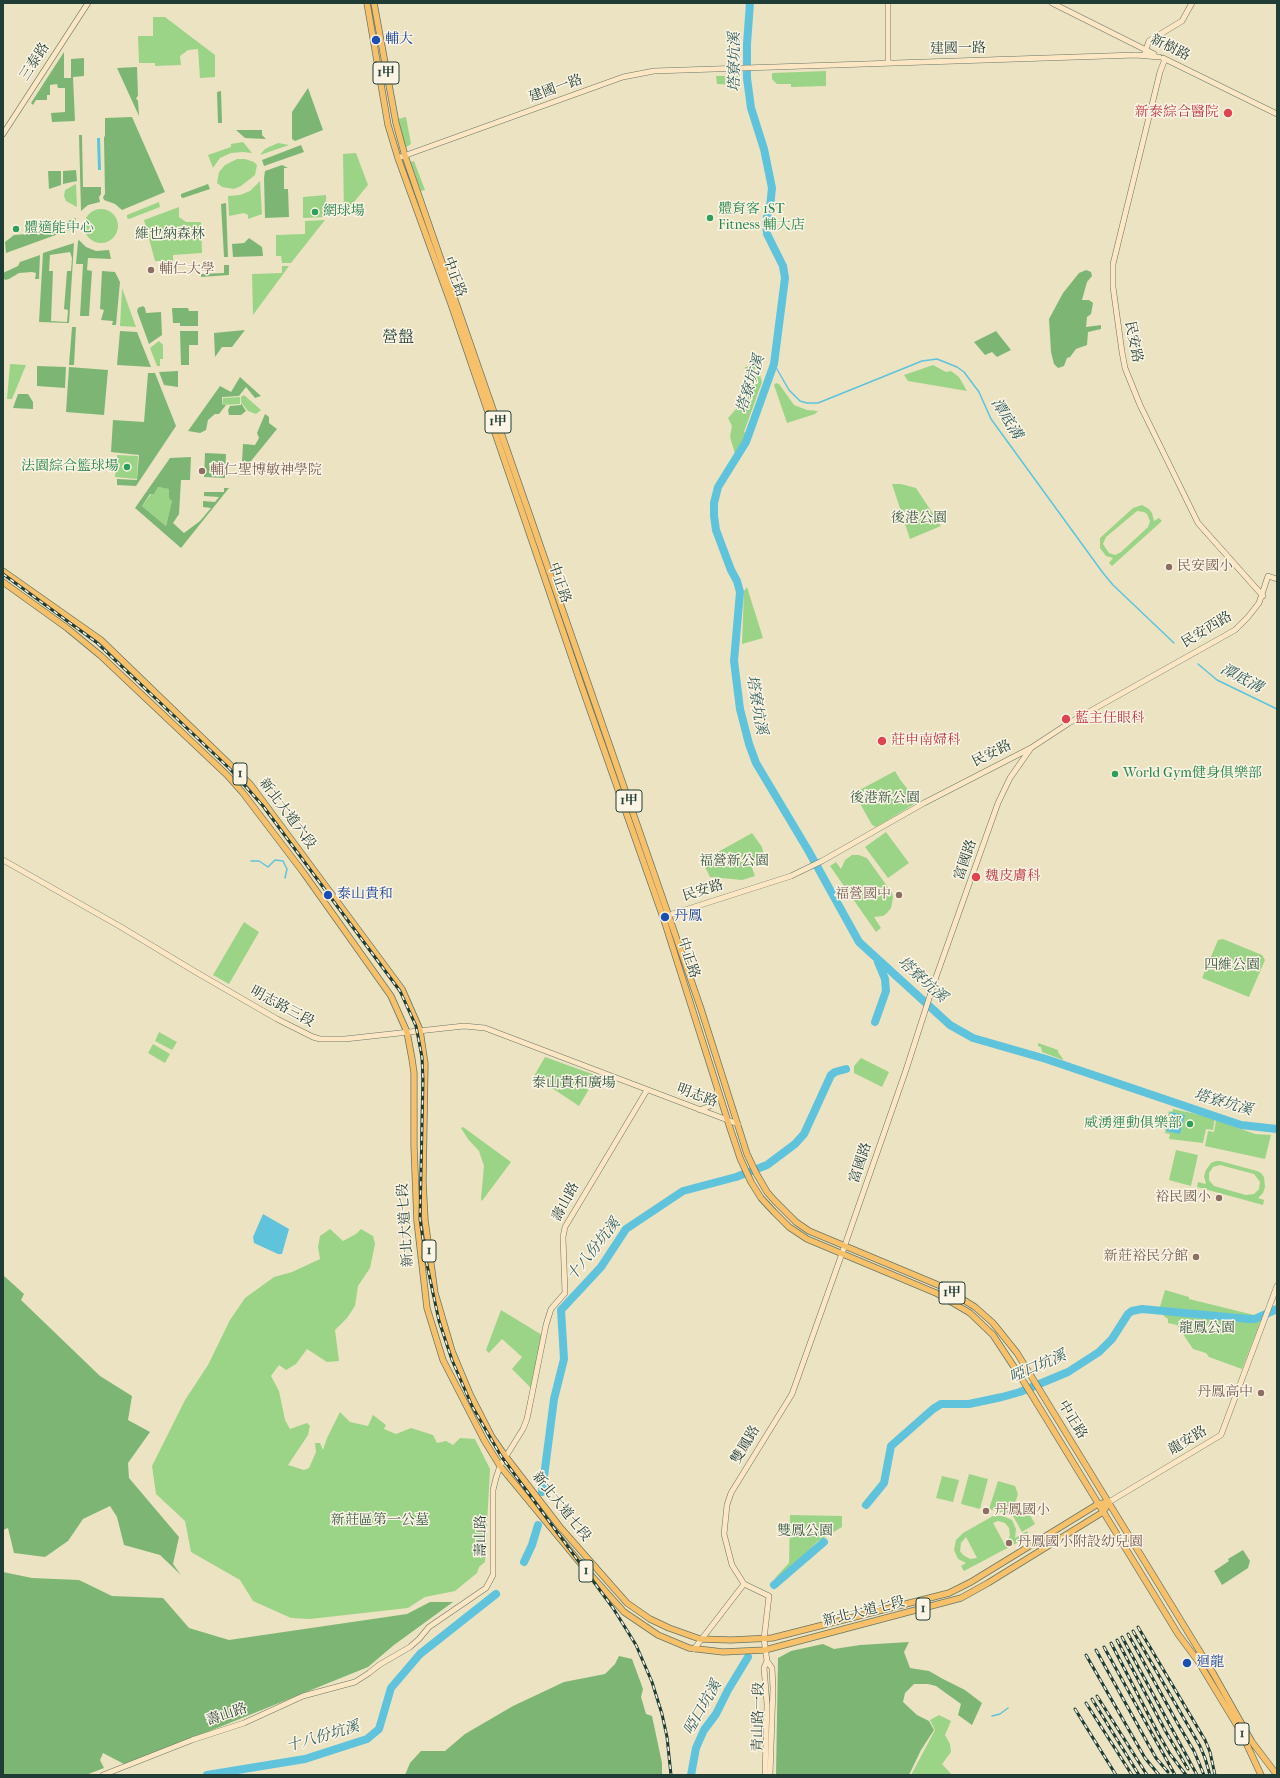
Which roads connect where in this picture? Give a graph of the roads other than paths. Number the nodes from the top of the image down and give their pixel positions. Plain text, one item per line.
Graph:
1 (88, 3) edge
2 (367, 3) edge
3 (374, 3) edge
4 (888, 3) edge
5 (1052, 3) edge
6 (1192, 3) edge
7 (1145, 52) junction
8 (1159, 57) joint
9 (1165, 59) junction
10 (888, 63) junction
11 (1277, 114) edge
12 (394, 115) junction
13 (387, 117) junction
14 (3, 134) edge
15 (405, 156) junction
16 (398, 158) junction
17 (3, 571) edge
18 (1277, 579) edge
19 (3, 582) edge
20 (1263, 596) junction
21 (1171, 666) joint
22 (1031, 748) junction
23 (3, 860) edge
24 (665, 916) junction
25 (420, 1030) junction
26 (407, 1032) junction
27 (717, 1088) junction
28 (647, 1090) junction
29 (700, 1110) junction
30 (727, 1120) junction
31 (738, 1124) junction
32 (845, 1246) junction
33 (842, 1254) junction
34 (1277, 1286) edge
35 (975, 1307) junction
36 (970, 1313) junction
37 (506, 1457) junction
38 (500, 1466) junction
39 (1109, 1502) junction
40 (1098, 1504) junction
41 (1103, 1512) junction
42 (744, 1584) junction
43 (700, 1639) junction
44 (764, 1639) junction
45 (694, 1649) junction
46 (765, 1650) junction
47 (767, 1661) junction
48 (1262, 1757) junction
49 (1255, 1763) junction
50 (103, 1775) edge
51 (765, 1775) edge
52 (770, 1775) edge
53 (1261, 1775) edge
54 (1277, 1775) edge

1 - 14 street, 三泰路
2 - 13 main road, 中正路 / 1甲
3 - 12 main road, 中正路 / 1甲
4 - 10 street
5 - 7 street, 新樹路
6 - 7 street
7 - 8 street, 建國一路
7 - 10 street, 建國一路
8 - 9 street, 新樹路
9 - 11 street, 新樹路
9 - 20 street, 民安路
10 - 15 street, 建國一路
12 - 13 main road
12 - 15 main road, 中正路 / 1甲
13 - 16 main road, 中正路 / 1甲
15 - 16 street, 建國一路
15 - 24 main road, 中正路 / 1甲
16 - 24 main road, 中正路 / 1甲
17 - 25 main road, 新北大道六段 / 1
18 - 20 street, 民安西路
19 - 26 main road, 新北大道六段 / 1
20 - 21 street, 民安西路
21 - 22 street, 民安路
22 - 24 street, 民安路
22 - 32 street, 富國路
23 - 26 street, 明志路三段
24 - 27 main road, 中正路 / 1甲
24 - 31 main road, 中正路 / 1甲
25 - 26 street, 明志路三段
25 - 28 street, 明志路三段
25 - 37 main road, 新北大道七段 / 1
26 - 38 main road, 新北大道七段 / 1
27 - 29 street
27 - 30 main road, 中正路 / 1甲
28 - 29 street, 明志路
28 - 37 street, 壽山路
29 - 30 street, 明志路
30 - 31 street, 明志路
30 - 33 main road, 中正路 / 1甲
31 - 32 main road, 中正路 / 1甲
32 - 33 street, 富國路
32 - 35 main road, 中正路 / 1甲
33 - 36 main road, 中正路 / 1甲
33 - 42 street, 雙鳳路
34 - 39 street, 龍安路
35 - 36 main road
35 - 39 main road, 中正路 / 1甲
36 - 40 main road, 中正路 / 1甲
37 - 38 street, 壽山路
37 - 43 main road, 新北大道七段 / 1
38 - 45 main road, 新北大道七段 / 1
38 - 50 street, 壽山路
39 - 40 main road, 新北大道七段 / 1
39 - 41 main road, 新北大道七段
39 - 48 main road, 中正路 / 1
40 - 41 main road, 中正路 / 1甲
40 - 44 main road, 新北大道七段 / 1
41 - 46 main road, 新北大道七段 / 1
41 - 49 main road, 中正路 / 1
42 - 43 street
42 - 44 street
43 - 44 main road, 新北大道七段 / 1
43 - 45 street
44 - 46 street, 青山路一段
45 - 46 main road, 新北大道七段 / 1
46 - 47 street, 青山路一段
47 - 51 street, 青山路一段
47 - 52 street, 青山路一段
48 - 49 main road
48 - 54 main road, 中正路 / 1
49 - 53 main road, 中正路 / 1

